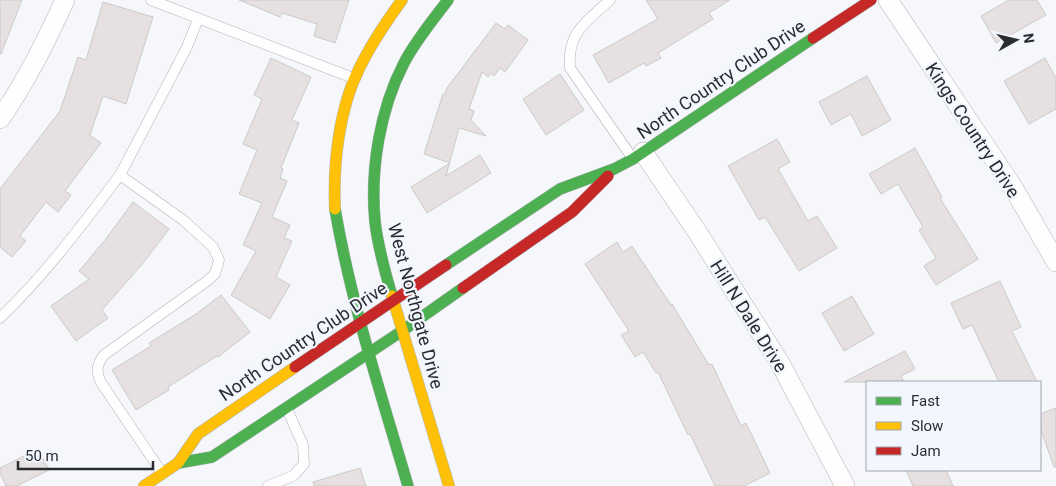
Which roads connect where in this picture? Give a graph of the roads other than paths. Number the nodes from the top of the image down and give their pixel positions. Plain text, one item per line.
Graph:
1 (64, 0) edge
2 (151, 0) edge
3 (402, 0) edge
4 (448, 0) edge
5 (610, 0) edge
6 (871, 0) edge
7 (888, 0) edge
8 (198, 19) junction
9 (355, 79) junction
10 (7, 96) edge
11 (0, 119) edge
12 (638, 156) junction
13 (614, 169) junction
14 (120, 175) junction
15 (1056, 262) edge
16 (393, 300) junction
17 (0, 318) edge
18 (360, 322) junction
19 (402, 331) junction
20 (369, 354) junction
21 (286, 408) junction
22 (178, 463) junction
23 (162, 474) junction
24 (144, 486) edge
25 (268, 486) edge
26 (408, 486) edge
27 (449, 486) edge
28 (845, 486) edge

1 - 10 street
2 - 8 lane
3 - 9 street
4 - 16 street, West Northgate Drive
5 - 12 lane
6 - 12 street, North Country Club Drive
7 - 15 street, Kings Country Drive
8 - 9 lane
8 - 14 lane
9 - 18 street
10 - 11 street
12 - 13 street, North Country Club Drive
12 - 28 street, Hill N Dale Drive
13 - 16 street, North Country Club Drive
13 - 19 street, North Country Club Drive
14 - 17 lane
14 - 23 lane
16 - 18 street, North Country Club Drive
16 - 19 street, West Northgate Drive
18 - 20 street
18 - 22 street, North Country Club Drive
19 - 20 street, North Country Club Drive
19 - 27 street, West Northgate Drive
20 - 21 street, North Country Club Drive
20 - 26 street
21 - 22 street, North Country Club Drive
21 - 25 lane
22 - 23 street, North Country Club Drive
23 - 24 street, North Country Club Drive

